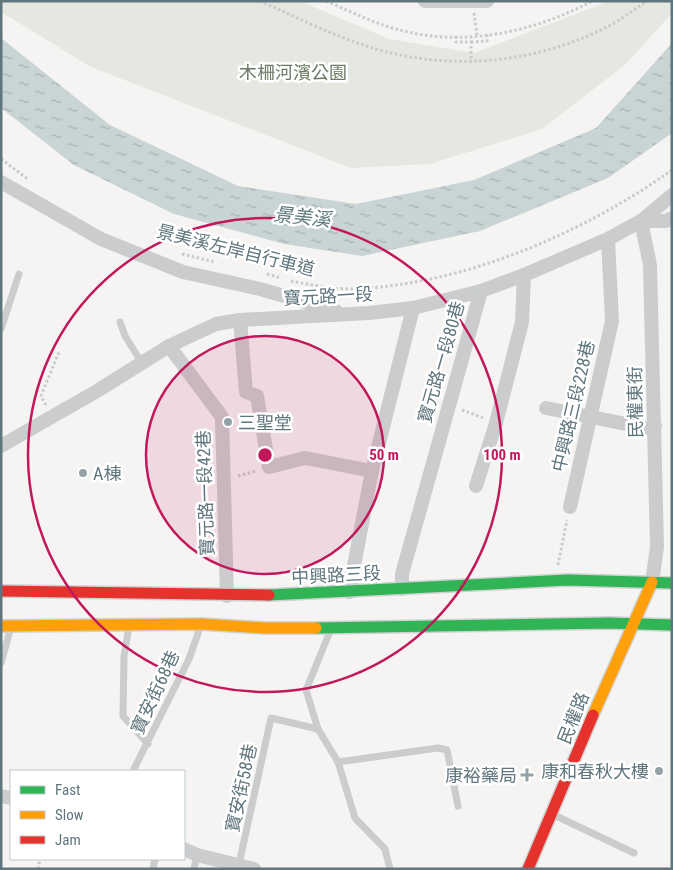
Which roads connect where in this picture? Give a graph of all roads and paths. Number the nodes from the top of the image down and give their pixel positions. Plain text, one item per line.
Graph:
1 (260, 1) edge
2 (326, 1) edge
3 (425, 1) edge
4 (592, 1) edge
5 (647, 1) edge
6 (480, 2) edge
7 (487, 34) junction
8 (477, 35) junction
9 (456, 36) junction
10 (471, 42) junction
11 (471, 62) junction
12 (1, 159) edge
13 (672, 170) edge
14 (1, 182) edge
15 (37, 185) dead end
16 (672, 195) edge
17 (672, 218) edge
18 (641, 221) junction
19 (608, 239) junction
20 (176, 253) dead end
21 (219, 263) dead end
22 (257, 272) dead end
23 (20, 274) dead end
24 (524, 275) junction
25 (481, 291) junction
26 (412, 308) junction
27 (348, 314) junction
28 (240, 320) junction
29 (120, 322) dead end
30 (1, 329) edge
31 (169, 346) junction
32 (59, 352) dead end
33 (142, 363) junction
34 (448, 405) junction
35 (546, 408) dead end
36 (53, 416) junction
37 (590, 416) junction
38 (496, 423) junction
39 (655, 426) junction
40 (1, 446) edge
41 (269, 467) junction
42 (372, 471) junction
43 (224, 481) junction
44 (476, 486) dead end
45 (570, 507) joint
46 (555, 580) junction
47 (652, 582) junction
48 (672, 583) edge
49 (402, 589) junction
50 (1, 591) edge
51 (348, 592) junction
52 (227, 596) junction
53 (634, 623) junction
54 (201, 624) junction
55 (129, 625) junction
56 (672, 625) edge
57 (6, 626) edge
58 (332, 627) junction
59 (1, 663) edge
60 (318, 729) junction
61 (148, 744) junction
62 (338, 762) junction
63 (133, 770) edge
64 (458, 806) dead end
65 (552, 814) junction
66 (185, 850) edge
67 (634, 853) dead end
68 (196, 862) edge
69 (239, 866) edge
70 (254, 869) edge
71 (390, 869) edge
72 (528, 869) edge

1 - 11 path
2 - 9 path
3 - 6 street
4 - 7 path
5 - 11 path
6 - 8 path
7 - 8 path
7 - 10 path
8 - 9 path
9 - 10 path
10 - 11 path
12 - 15 path
13 - 22 path, 景美溪左岸自行車道
14 - 27 street
16 - 18 street
17 - 18 street, 寶元路一段
18 - 19 street, 寶元路一段
18 - 39 street, 民權東街
19 - 24 street, 寶元路一段
19 - 37 street, 中興路三段228巷
20 - 21 path, 景美溪左岸自行車道
23 - 30 lane
24 - 25 street, 寶元路一段
24 - 38 street
25 - 26 street, 寶元路一段
25 - 34 street, 寶元路一段80巷
26 - 27 street, 寶元路一段
26 - 42 street
27 - 28 street, 寶元路一段
28 - 31 street, 寶元路一段
28 - 41 street
29 - 33 lane
31 - 33 street, 寶元路一段
31 - 43 street, 寶元路一段42巷
32 - 36 path
33 - 36 street, 寶元路一段
34 - 38 path
34 - 49 street, 寶元路一段80巷
35 - 37 street
36 - 40 street, 寶元路一段
37 - 39 street
37 - 45 street, 中興路三段228巷
38 - 44 street
39 - 47 street, 民權東街
41 - 42 street
41 - 43 path
42 - 51 street
43 - 52 street, 寶元路一段42巷
45 - 46 path
46 - 47 street, 中興路三段
46 - 49 street, 中興路三段
47 - 48 street, 中興路三段
47 - 53 street, 民權路
49 - 51 street, 中興路三段
50 - 52 street, 中興路三段
51 - 52 street, 中興路三段
53 - 56 street
53 - 58 street
53 - 65 street, 民權路
54 - 55 street
54 - 58 street
54 - 61 lane, 寶安街68巷
55 - 57 street
55 - 61 lane
57 - 59 lane
58 - 60 lane
60 - 62 lane
60 - 69 lane, 寶安街58巷
61 - 63 lane, 寶安街68巷
62 - 64 lane
62 - 71 lane
65 - 67 lane
65 - 72 street, 民權路
66 - 68 street
68 - 69 street
69 - 70 street

